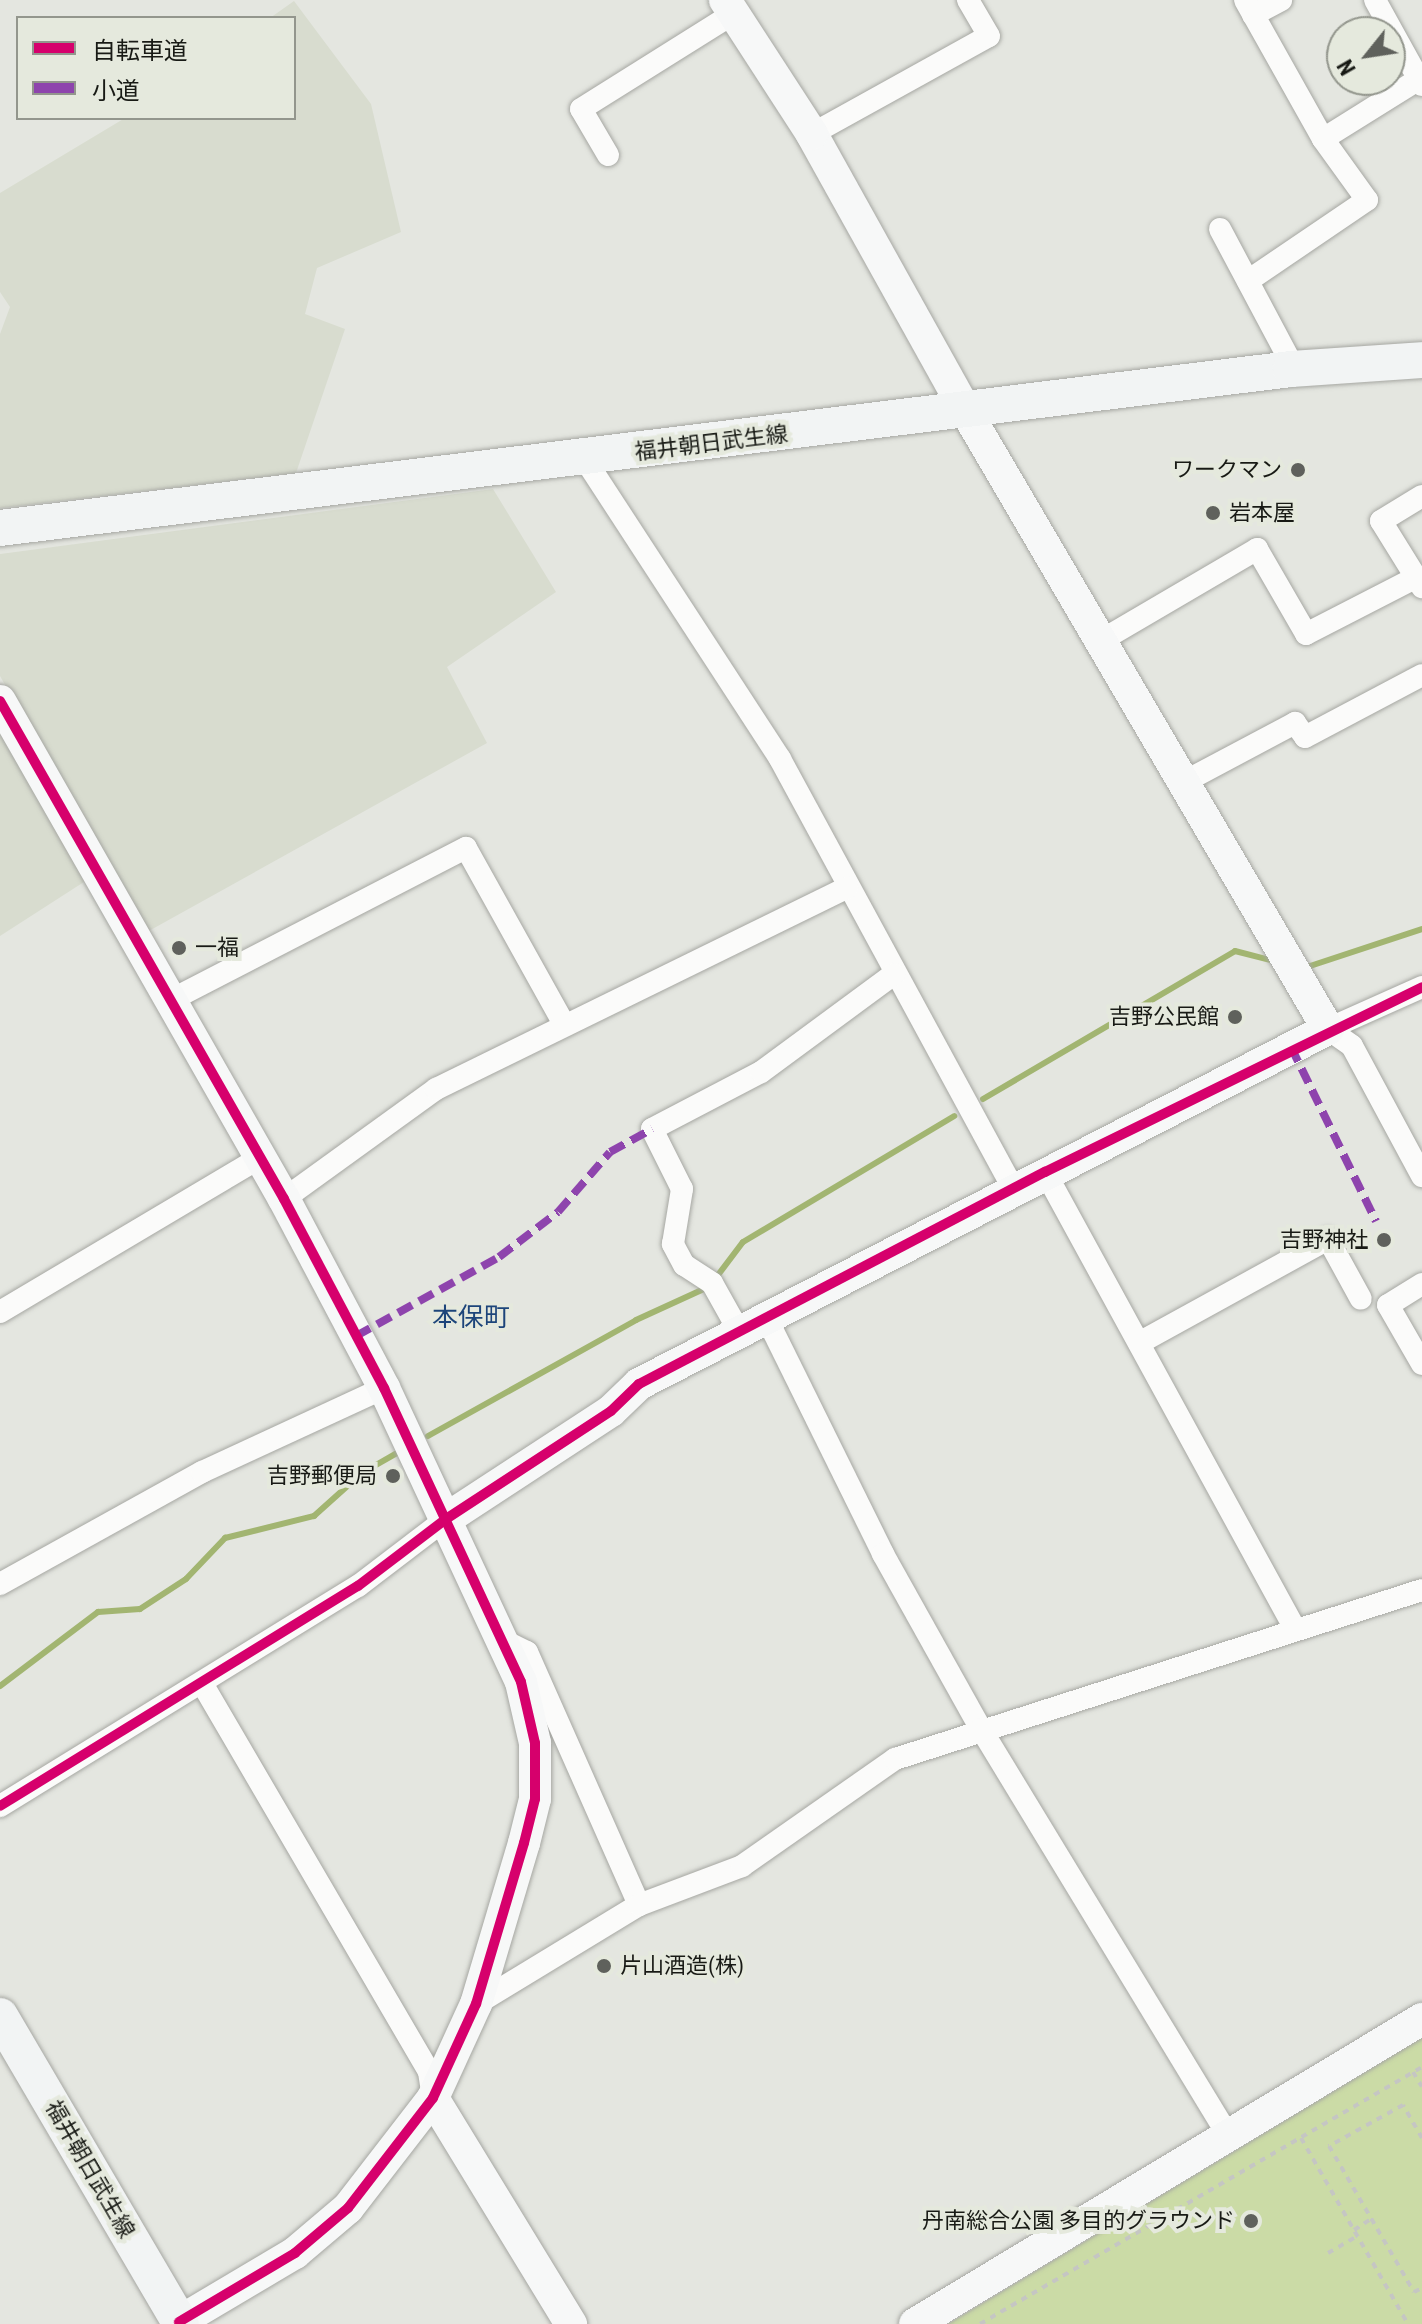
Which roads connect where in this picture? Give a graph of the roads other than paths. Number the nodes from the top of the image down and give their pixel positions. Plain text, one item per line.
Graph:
1 (968, 0) edge
2 (1281, 0) edge
3 (1375, 0) edge
4 (729, 7) edge
5 (1249, 8) edge
6 (1420, 82) edge
7 (812, 134) junction
8 (1323, 139) junction
9 (608, 155) dead end
10 (1220, 229) dead end
11 (1248, 281) junction
12 (1422, 360) edge
13 (1294, 368) junction
14 (967, 413) junction
15 (584, 458) junction
16 (1422, 496) edge
17 (0, 528) edge
18 (1419, 582) edge
19 (1102, 640) junction
20 (1422, 675) edge
21 (0, 701) edge
22 (1184, 782) junction
23 (847, 888) junction
24 (894, 974) junction
25 (1422, 987) edge
26 (171, 1000) junction
27 (564, 1024) junction
28 (1328, 1029) junction
29 (261, 1157) junction
30 (1045, 1172) junction
31 (1422, 1176) edge
32 (1014, 1190) junction
33 (284, 1199) junction
34 (1422, 1284) edge
35 (1361, 1299) dead end
36 (0, 1312) edge
37 (754, 1326) junction
38 (1139, 1343) junction
39 (1422, 1364) edge
40 (384, 1388) junction
41 (446, 1519) junction
42 (0, 1584) edge
43 (1422, 1590) edge
44 (1295, 1629) junction
45 (500, 1639) junction
46 (203, 1685) junction
47 (981, 1729) junction
48 (0, 1806) edge
49 (639, 1905) junction
50 (476, 2004) junction
51 (0, 2016) edge
52 (1422, 2019) edge
53 (433, 2098) junction
54 (1228, 2135) junction
55 (178, 2323) edge
56 (571, 2324) edge
57 (915, 2324) edge

1 - 7 street
2 - 5 street
3 - 6 street
4 - 7 street
4 - 9 street
5 - 8 street
6 - 8 street
7 - 14 street
8 - 11 street
10 - 11 street
11 - 13 street
12 - 13 main road, 福井朝日武生線
13 - 14 main road, 福井朝日武生線
14 - 15 main road, 福井朝日武生線
14 - 19 street
15 - 17 main road, 福井朝日武生線
15 - 23 street
16 - 18 street
18 - 19 street
19 - 22 street
20 - 22 street
21 - 26 street
22 - 28 street
23 - 24 street
23 - 27 street
24 - 32 street
24 - 37 street
25 - 28 street
26 - 27 street
26 - 29 street
27 - 33 street
28 - 30 street
28 - 31 street
29 - 33 street
29 - 36 street
30 - 32 street
30 - 38 street
32 - 37 street
33 - 40 street
34 - 39 street
35 - 38 street
37 - 41 street
37 - 47 street
38 - 44 street
40 - 41 street
40 - 42 street
41 - 45 street
41 - 46 street
43 - 44 street
44 - 47 street
45 - 49 street
45 - 50 street
46 - 48 street
46 - 53 street
47 - 49 street
47 - 54 street
49 - 50 street
50 - 53 street
51 - 55 main road, 福井朝日武生線
52 - 54 street
53 - 55 street
53 - 56 street
54 - 57 street

